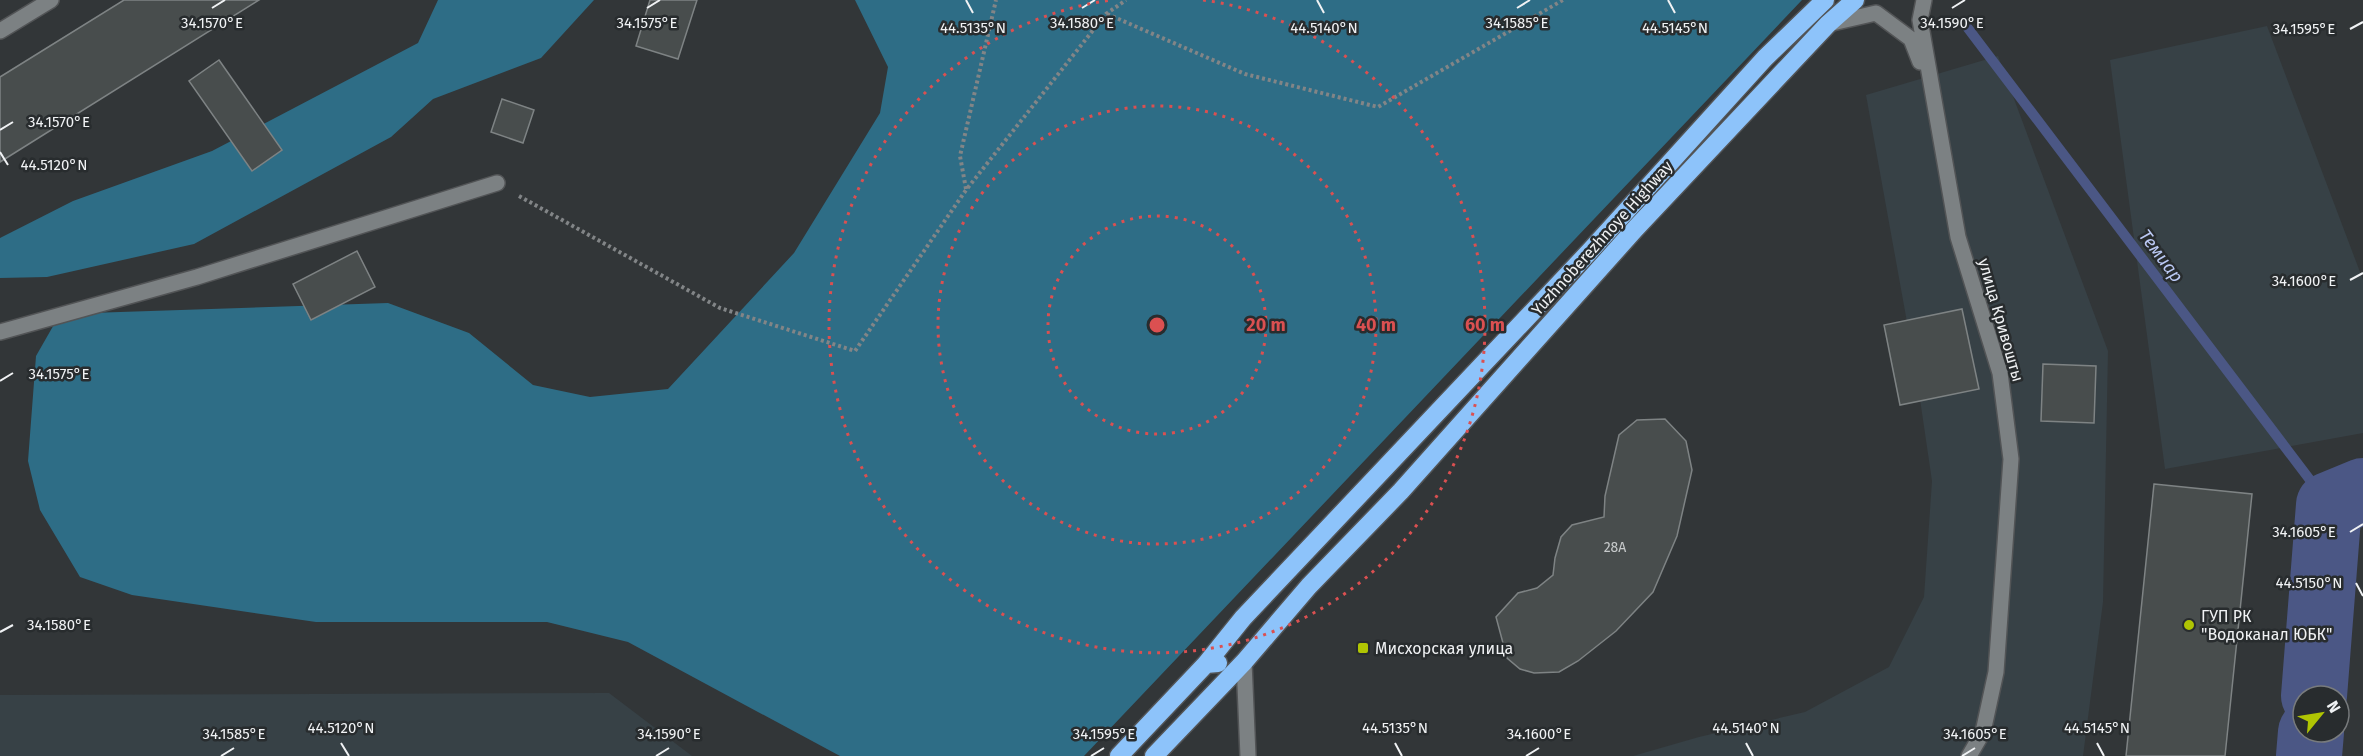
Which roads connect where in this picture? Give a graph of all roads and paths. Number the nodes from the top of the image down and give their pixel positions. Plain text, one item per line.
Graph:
1 (51, 0) edge
2 (996, 0) edge
3 (1126, 0) edge
4 (1563, 0) edge
5 (1825, 0) edge
6 (1855, 0) edge
7 (1924, 0) edge
8 (1106, 14) junction
9 (1828, 24) junction
10 (0, 31) edge
11 (1936, 104) junction
12 (497, 183) joint
13 (966, 190) junction
14 (0, 332) edge
15 (1243, 618) junction
16 (1244, 662) junction
17 (1206, 664) junction
18 (1119, 756) edge
19 (1154, 756) edge
20 (1248, 756) edge
21 (1969, 756) edge

1 - 10 street
2 - 13 path
3 - 8 path
4 - 8 path
5 - 15 highway, Yuzhnoberezhnoye Highway
6 - 9 highway, Yuzhnoberezhnoye Highway
7 - 11 street, улица Кривошты
8 - 13 path
9 - 11 street
9 - 16 highway, Yuzhnoberezhnoye Highway
11 - 21 street, улица Кривошты
12 - 13 path
12 - 14 street
15 - 16 highway
15 - 17 highway, Yuzhnoberezhnoye Highway
16 - 17 highway
16 - 19 highway, Yuzhnoberezhnoye Highway
16 - 20 street
17 - 18 highway, Yuzhnoberezhnoye Highway

